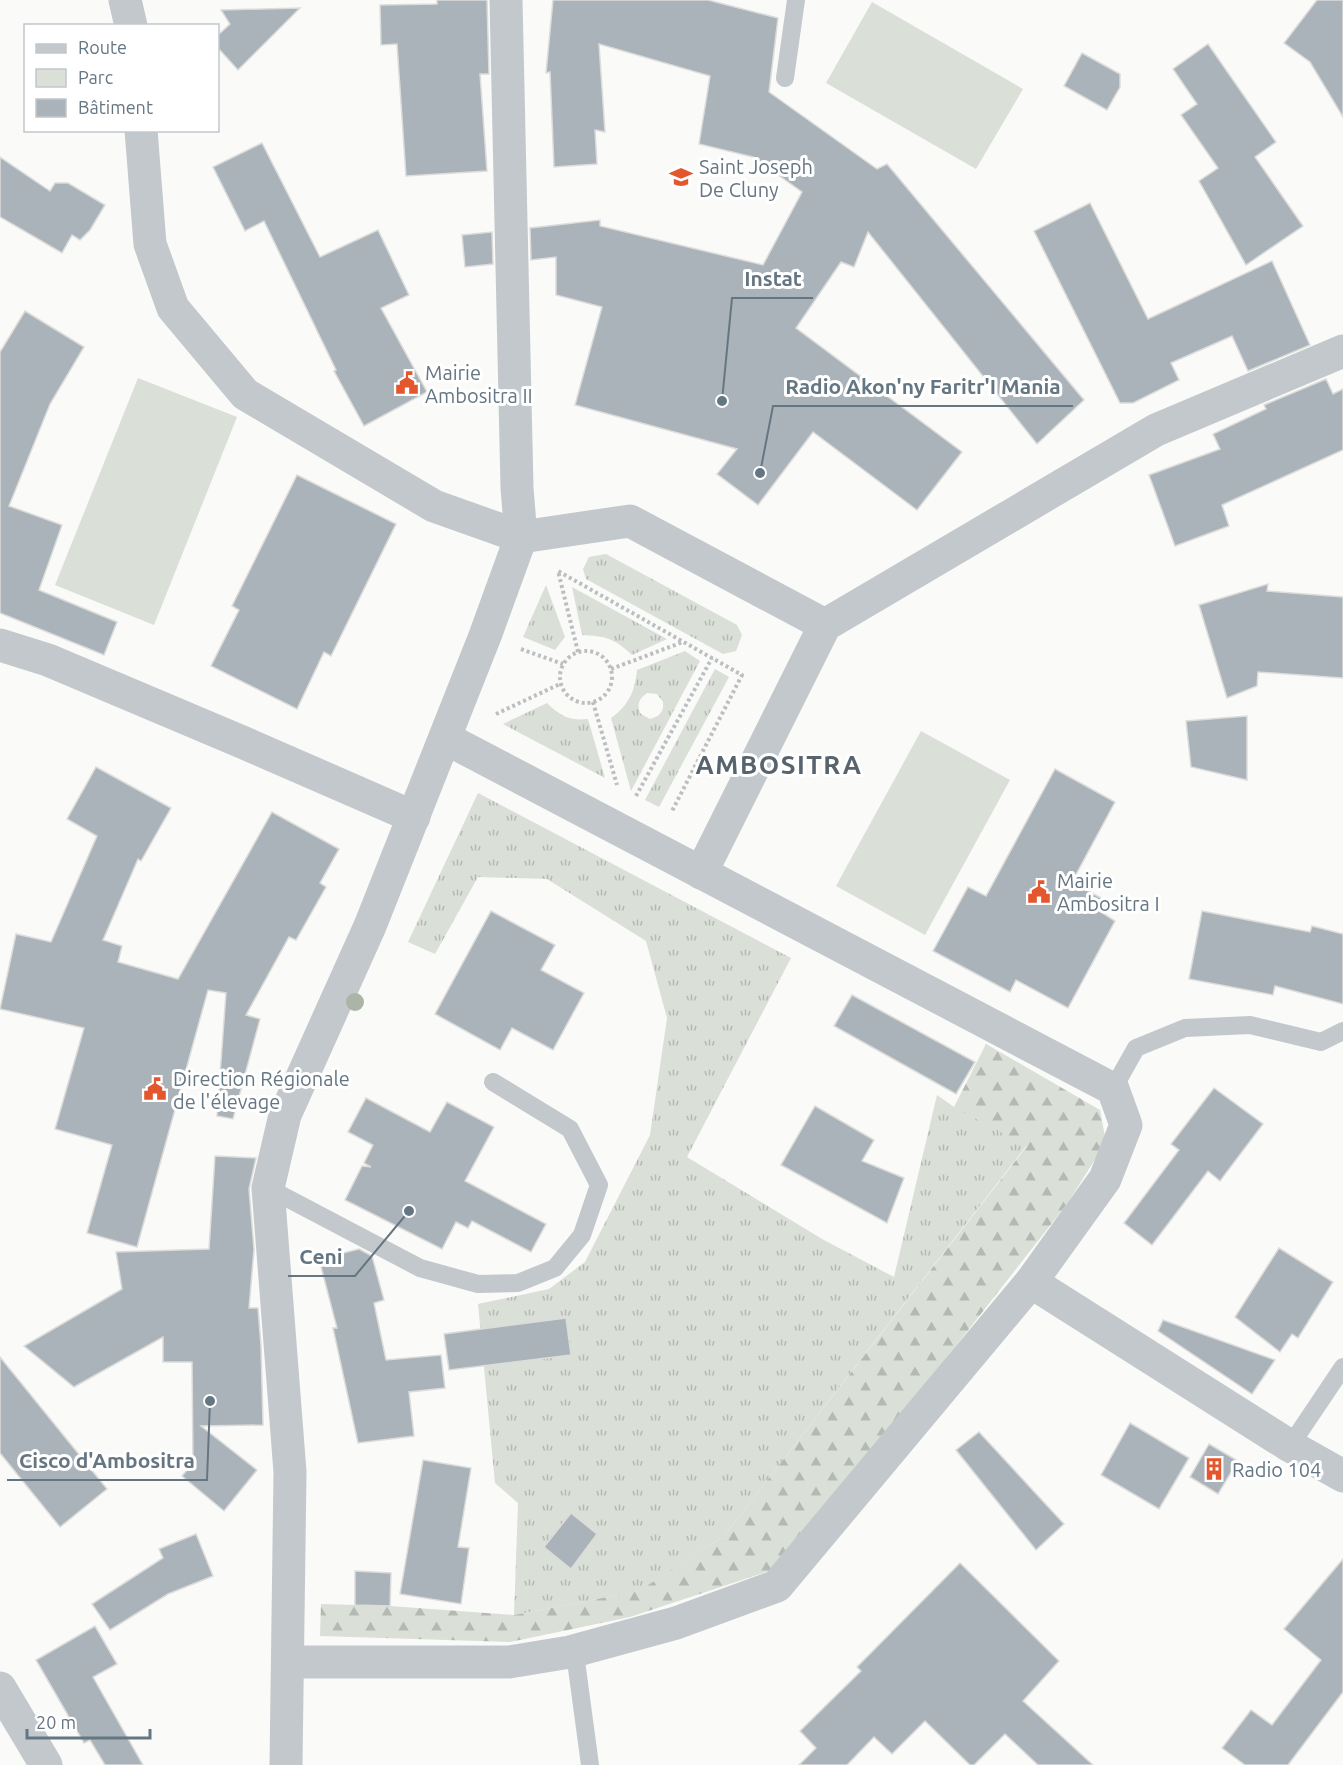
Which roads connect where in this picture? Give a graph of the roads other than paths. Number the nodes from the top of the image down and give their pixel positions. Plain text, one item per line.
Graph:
1 (125, 0) edge
2 (506, 0) edge
3 (796, 0) edge
4 (131, 24) edge
5 (785, 78) dead end
6 (141, 132) edge
7 (1343, 351) edge
8 (522, 537) junction
9 (825, 625) junction
10 (0, 645) edge
11 (444, 738) junction
12 (414, 817) junction
13 (701, 873) junction
14 (1343, 1031) edge
15 (493, 1082) dead end
16 (1113, 1089) junction
17 (268, 1188) junction
18 (1031, 1282) junction
19 (1343, 1367) edge
20 (1290, 1446) junction
21 (1343, 1476) edge
22 (570, 1652) junction
23 (288, 1662) junction
24 (0, 1688) edge
25 (46, 1765) edge
26 (286, 1765) edge
27 (590, 1765) edge

1 - 4 street
2 - 8 street
3 - 5 lane
6 - 8 street
7 - 9 street
8 - 9 street
8 - 11 street
9 - 13 street
10 - 12 street
11 - 12 street
11 - 13 street
12 - 17 street
13 - 16 street
14 - 16 lane
15 - 17 lane
16 - 18 street
17 - 23 street
18 - 20 street
18 - 22 street
19 - 20 lane
20 - 21 street
22 - 23 street
22 - 27 lane
23 - 26 street
24 - 25 street

